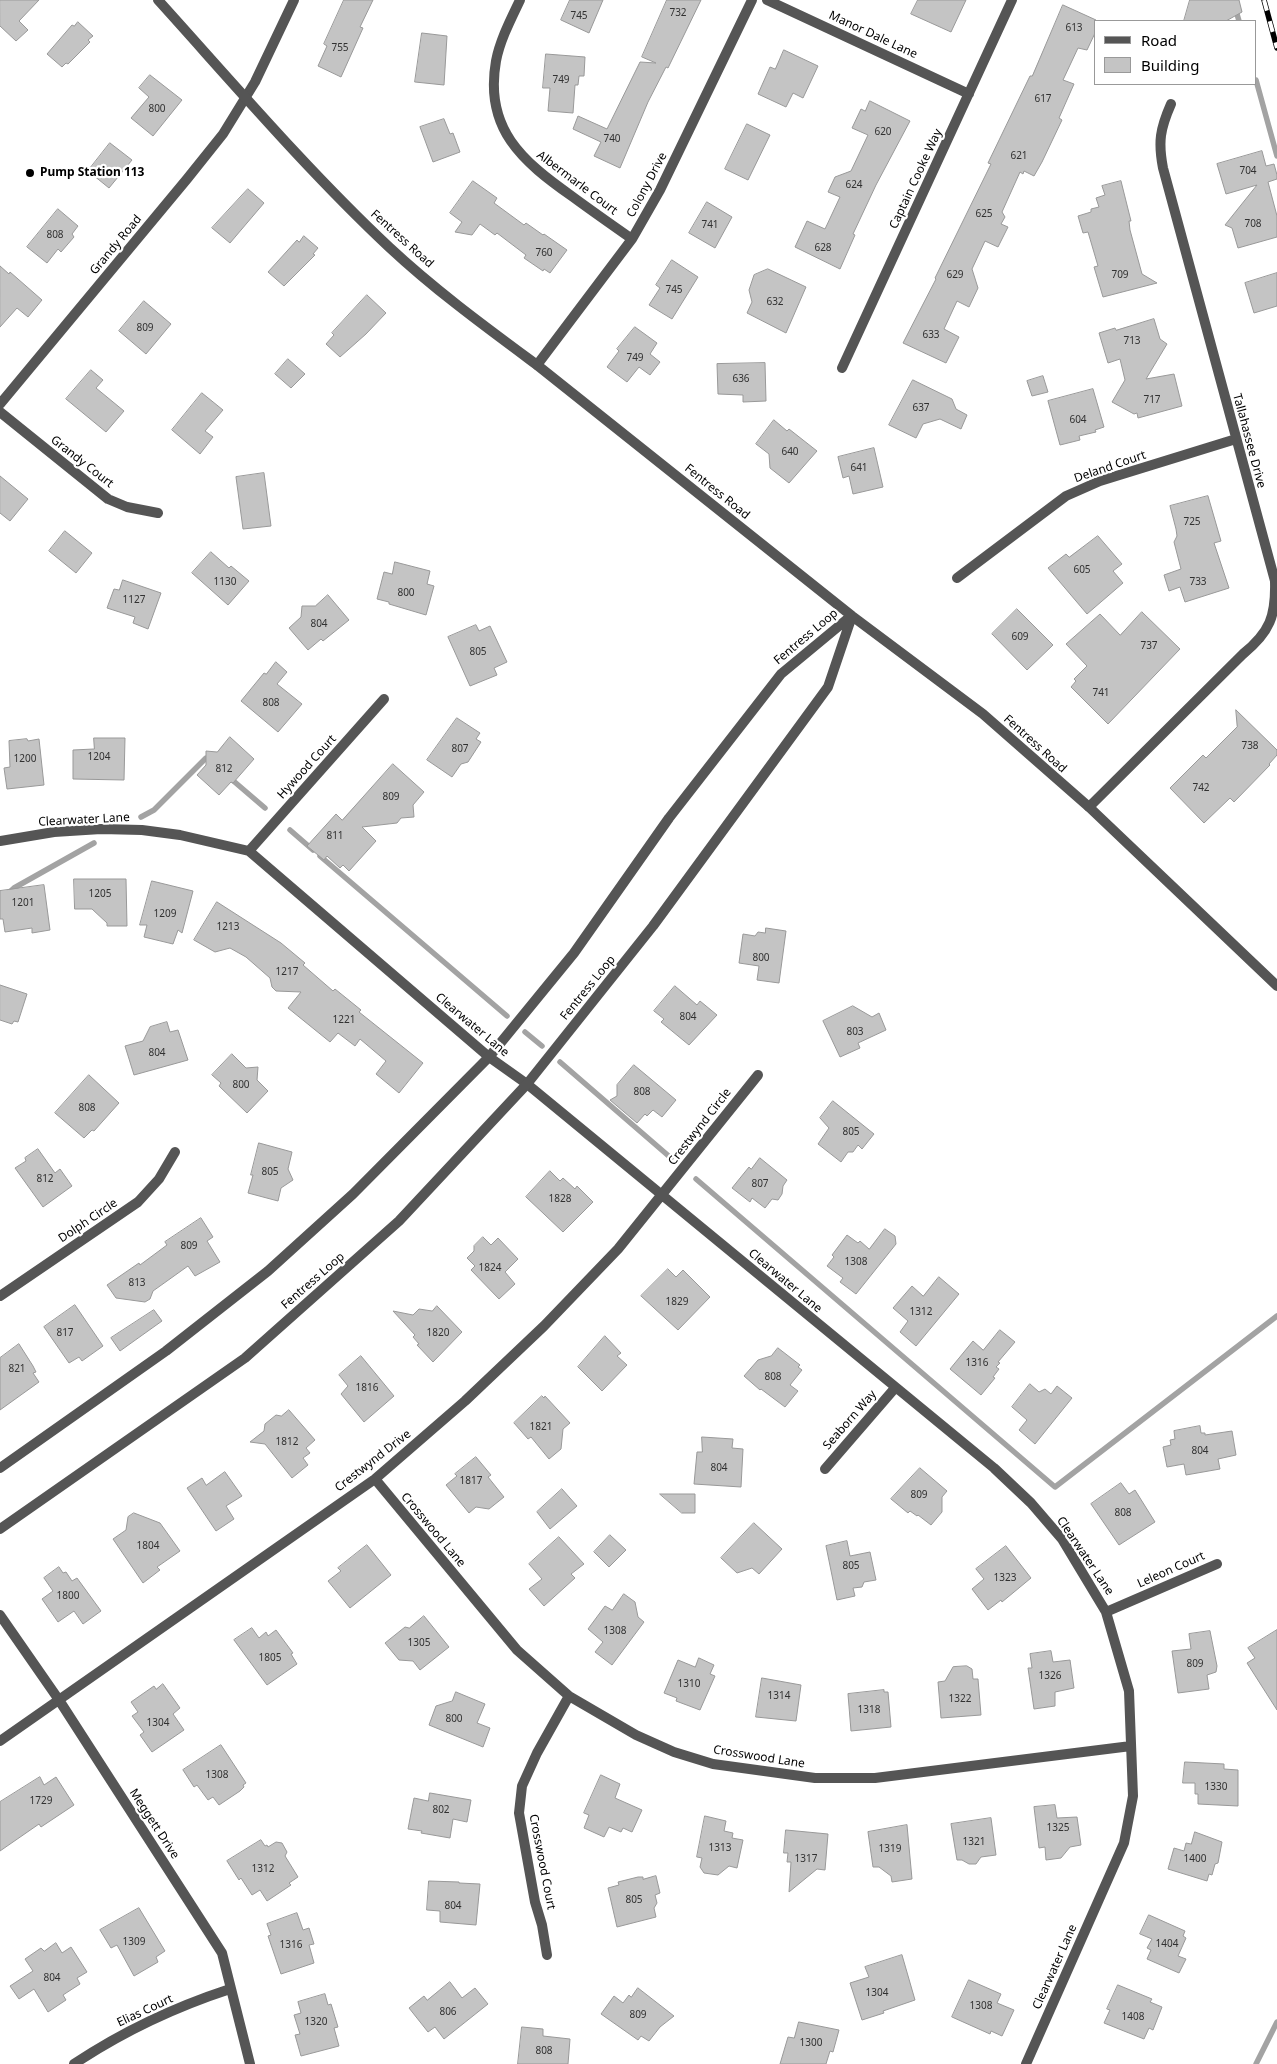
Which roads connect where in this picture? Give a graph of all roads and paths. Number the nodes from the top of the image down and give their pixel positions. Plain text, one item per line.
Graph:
1 (158, 0) edge
2 (294, 0) edge
3 (520, 0) edge
4 (752, 0) edge
5 (767, 0) edge
6 (1012, 0) edge
7 (969, 94) junction
8 (246, 98) junction
9 (1171, 104) dead end
10 (632, 239) junction
11 (537, 365) junction
12 (842, 368) dead end
13 (0, 404) edge
14 (0, 412) edge
15 (1236, 439) junction
16 (158, 512) dead end
17 (957, 578) dead end
18 (852, 616) junction
19 (384, 699) dead end
20 (1088, 808) junction
21 (0, 841) edge
22 (249, 851) junction
23 (1277, 986) edge
24 (489, 1057) junction
25 (758, 1075) dead end
26 (527, 1084) junction
27 (175, 1152) dead end
28 (663, 1195) junction
29 (0, 1296) edge
30 (895, 1388) junction
31 (0, 1468) edge
32 (825, 1469) dead end
33 (375, 1479) junction
34 (0, 1529) edge
35 (1217, 1564) dead end
36 (1106, 1612) junction
37 (0, 1615) edge
38 (570, 1696) junction
39 (59, 1700) junction
40 (0, 1741) edge
41 (1131, 1746) junction
42 (547, 1955) dead end
43 (230, 1989) junction
44 (74, 2064) edge
45 (250, 2064) edge
46 (1026, 2064) edge

1 - 8 street, Fentress Road
2 - 8 street, Grandy Road
3 - 10 street, Albermarle Court
4 - 10 street, Colony Drive
5 - 7 street, Manor Dale Lane
6 - 7 street, Captain Cooke Way
7 - 12 street, Captain Cooke Way
8 - 11 street, Fentress Road
8 - 13 street, Grandy Road
9 - 15 street, Tallahassee Drive
10 - 11 street, Colony Drive
11 - 18 street, Fentress Road
14 - 16 street, Grandy Court
15 - 17 street, Deland Court
15 - 20 street, Tallahassee Drive
18 - 20 street, Fentress Road
18 - 24 street, Fentress Loop
18 - 26 street, Fentress Loop
19 - 22 street, Hywood Court
20 - 23 street, Fentress Road
21 - 22 street, Clearwater Lane
22 - 24 street, Clearwater Lane
24 - 26 street, Clearwater Lane
24 - 31 street, Fentress Loop
25 - 28 street, Crestwynd Circle
26 - 28 street, Clearwater Lane
26 - 34 street, Fentress Loop
27 - 29 street, Dolph Circle
28 - 30 street, Clearwater Lane
28 - 33 street, Crestwynd Drive
30 - 32 street, Seaborn Way
30 - 36 street, Clearwater Lane
33 - 38 street, Crosswood Lane
33 - 39 street, Crestwynd Drive
35 - 36 street, Leleon Court
36 - 41 street, Clearwater Lane
37 - 39 street, Meggett Drive
38 - 41 street, Crosswood Lane
38 - 42 street, Crosswood Court
39 - 40 street
39 - 43 street, Meggett Drive
41 - 46 street, Clearwater Lane
43 - 44 street, Elias Court
43 - 45 street, Meggett Drive

